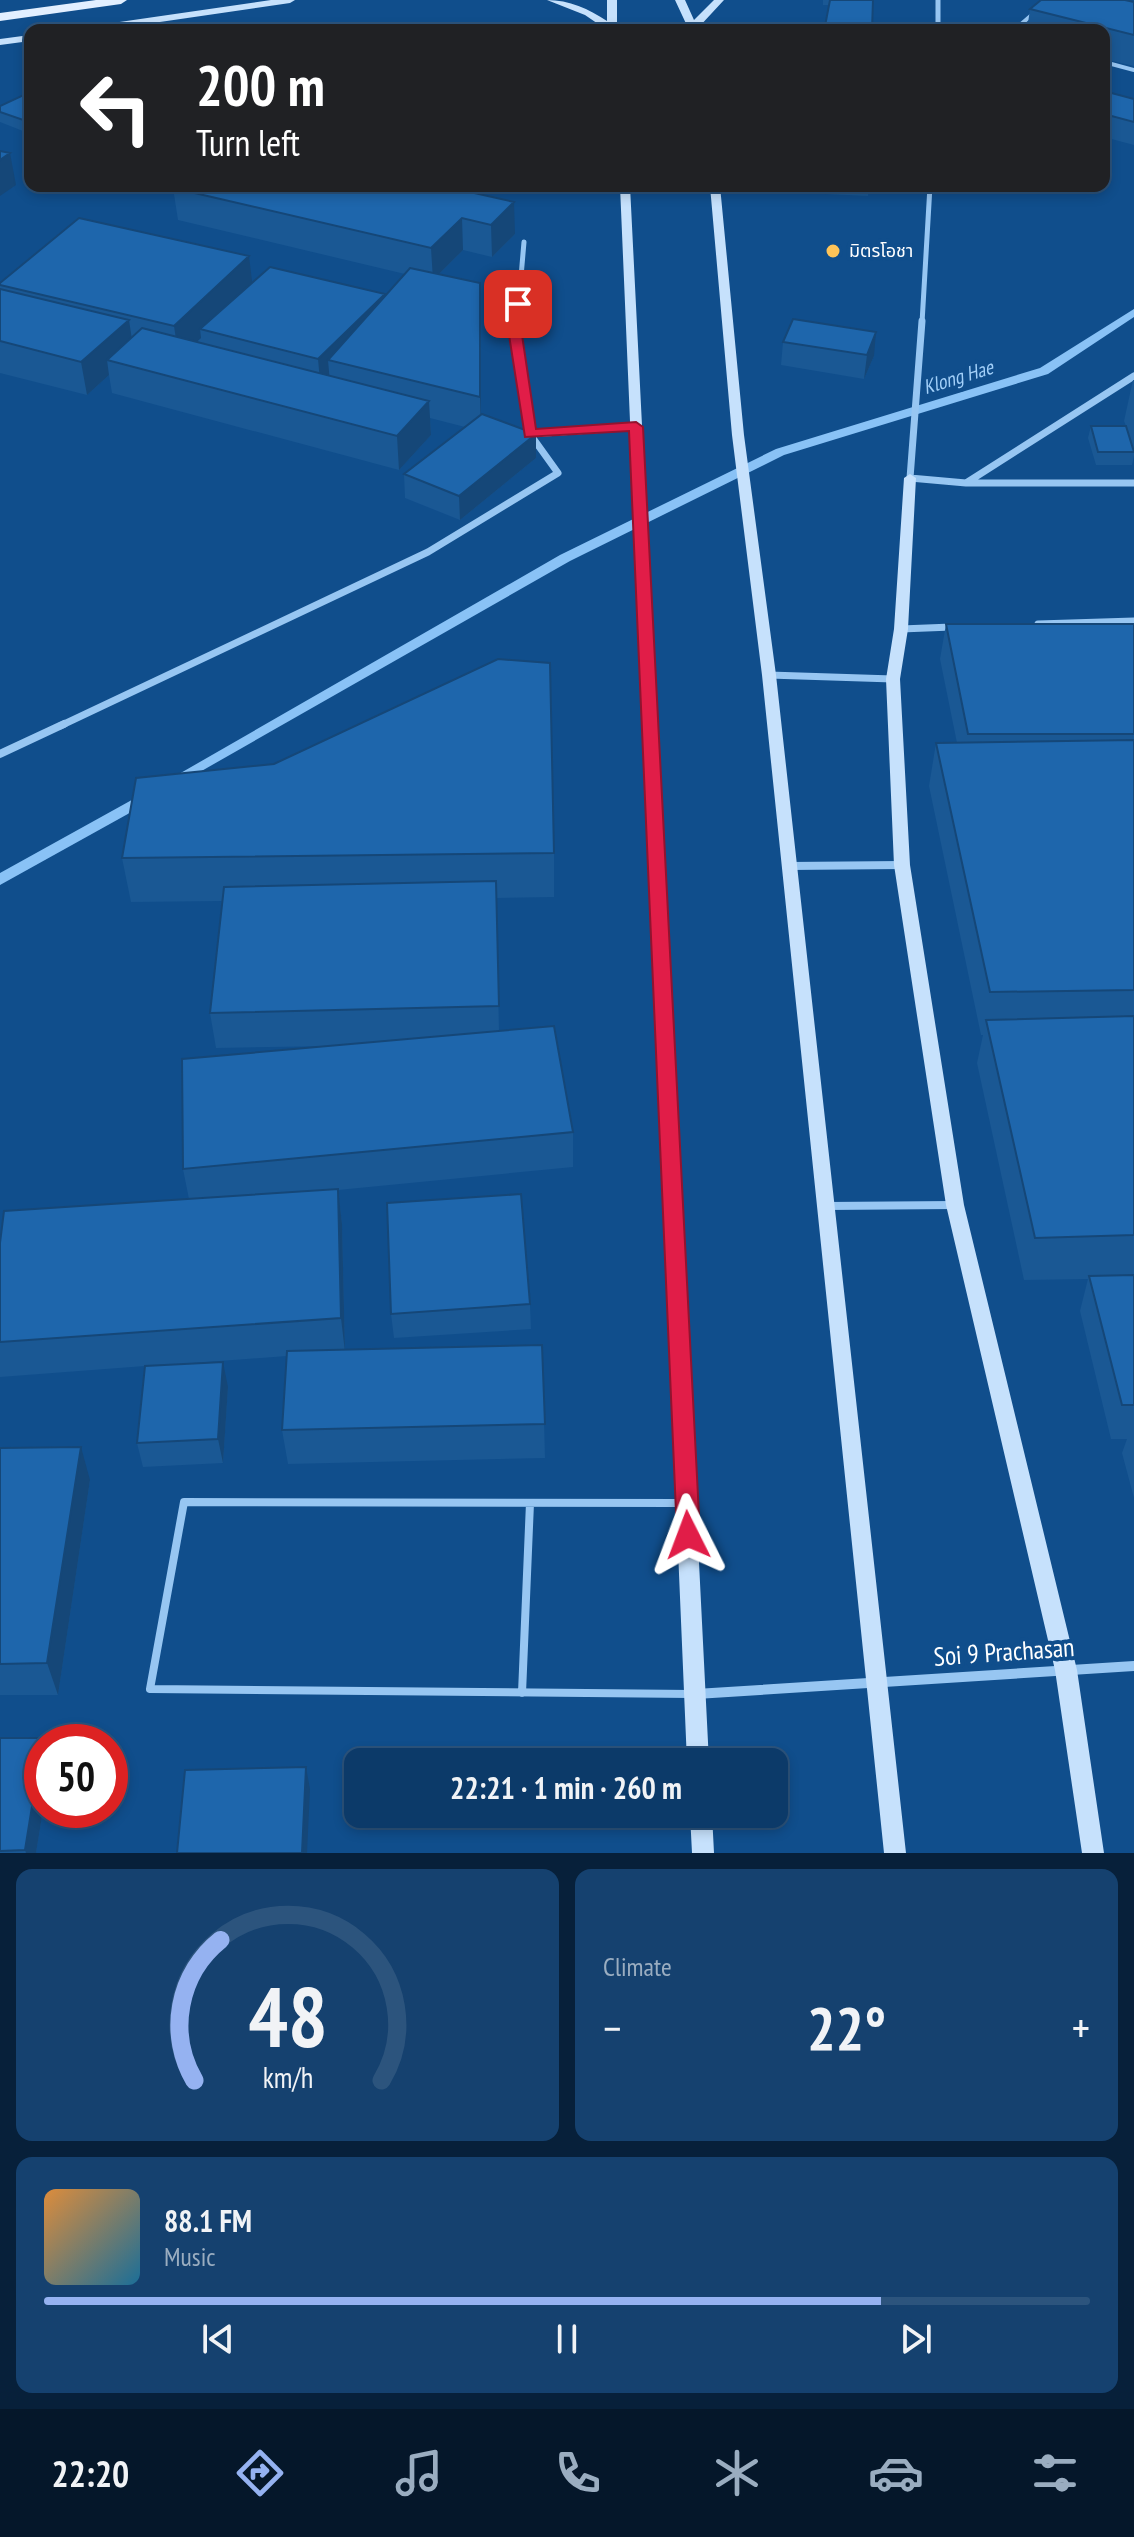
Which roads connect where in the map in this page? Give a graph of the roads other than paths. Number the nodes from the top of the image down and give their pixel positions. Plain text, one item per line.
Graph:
1 (121, 0) edge
2 (302, 0) edge
3 (552, 0) edge
4 (612, 0) edge
5 (680, 0) edge
6 (719, 0) edge
7 (938, 0) edge
8 (285, 1) edge
9 (1044, 4) edge
10 (0, 17) edge
11 (126, 24) edge
12 (606, 24) edge
13 (612, 24) edge
14 (692, 24) edge
15 (698, 24) edge
16 (938, 24) edge
17 (1025, 24) edge
18 (24, 39) edge
19 (0, 42) edge
20 (1110, 64) edge
21 (1134, 70) edge
22 (625, 192) edge
23 (716, 192) edge
24 (930, 192) edge
25 (524, 242) dead end
26 (1134, 376) edge
27 (636, 427) junction
28 (530, 434) junction
29 (910, 478) junction
30 (966, 483) junction
31 (1134, 483) edge
32 (1134, 621) edge
33 (1025, 625) edge
34 (963, 627) edge
35 (901, 629) junction
36 (769, 675) junction
37 (893, 679) junction
38 (0, 754) edge
39 (902, 865) junction
40 (789, 866) junction
41 (955, 1205) junction
42 (826, 1206) junction
43 (530, 1503) junction
44 (687, 1503) junction
45 (1134, 1666) edge
46 (1066, 1670) junction
47 (877, 1682) junction
48 (522, 1693) junction
49 (695, 1694) junction
50 (697, 1748) edge
51 (702, 1828) edge
52 (703, 1853) edge
53 (895, 1853) edge
54 (1093, 1853) edge

1 - 10 main road
2 - 8 main road
3 - 12 main road
4 - 13 main road
5 - 14 main road
6 - 15 main road
7 - 16 street
8 - 11 main road
9 - 17 lane
18 - 19 main road
20 - 21 lane
22 - 27 main road
23 - 36 main road
24 - 29 street
25 - 28 street
26 - 30 street
27 - 28 street
27 - 44 main road
28 - 38 street
29 - 30 street
29 - 35 main road
30 - 31 street
32 - 33 street
34 - 35 street
35 - 37 main road
36 - 37 street
36 - 40 main road
37 - 39 main road
39 - 40 street
39 - 41 main road
40 - 42 main road
41 - 42 street
41 - 46 main road
42 - 47 main road
43 - 44 lane
43 - 48 lane
43 - 48 lane
44 - 49 main road
45 - 46 street, Soi 9 Prachasan
46 - 47 street, Soi 9 Prachasan
46 - 54 main road
47 - 49 street, Soi 9 Prachasan
47 - 53 main road
48 - 49 lane
49 - 50 main road
51 - 52 main road

